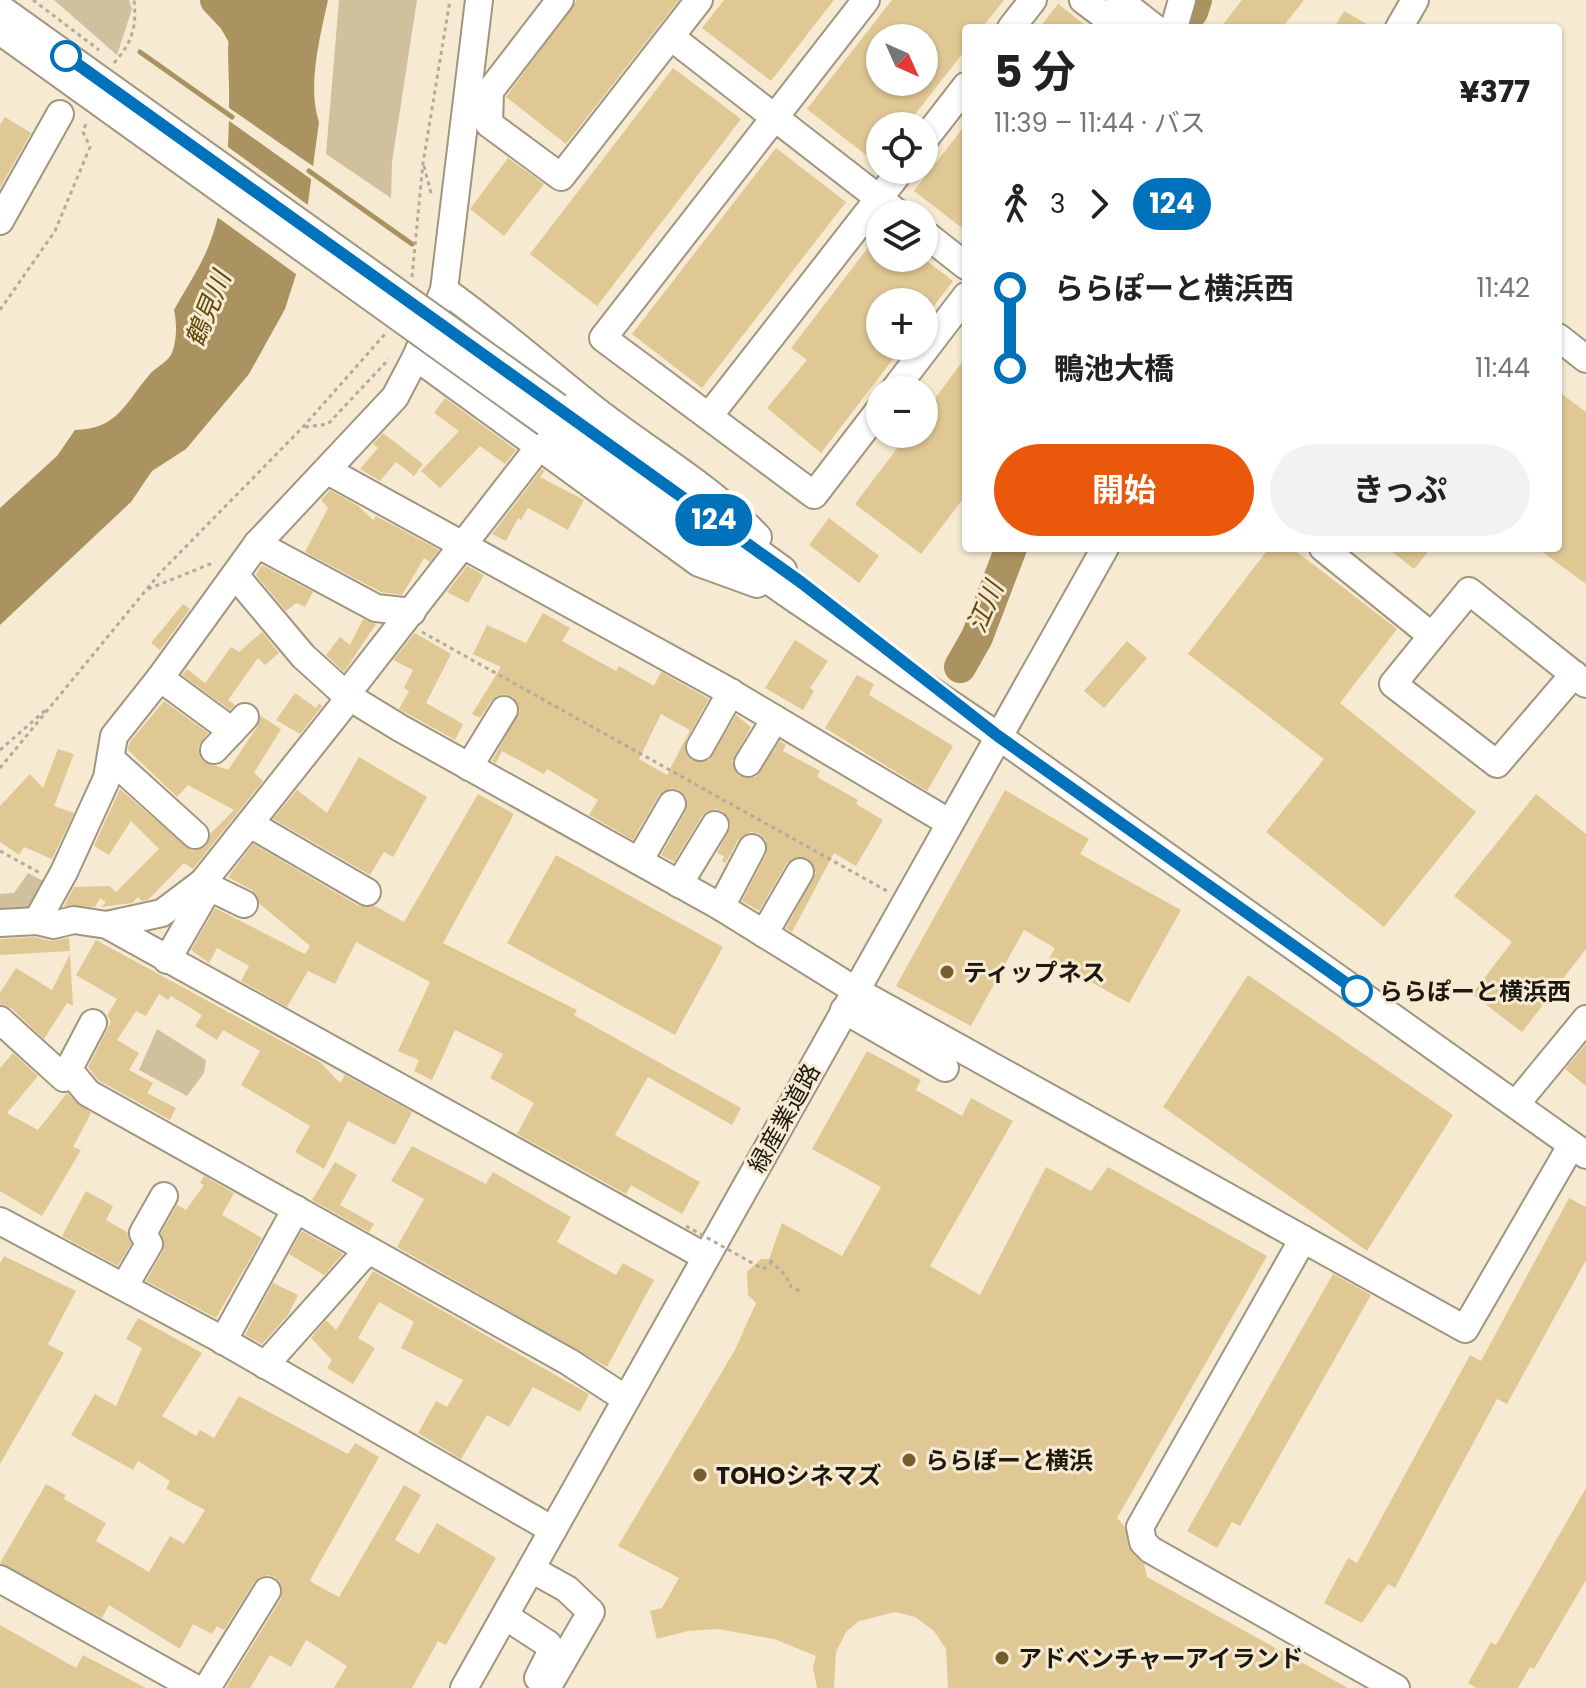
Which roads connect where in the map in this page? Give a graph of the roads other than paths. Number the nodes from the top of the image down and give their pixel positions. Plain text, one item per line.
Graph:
1 (479, 0) edge
2 (560, 0) edge
3 (699, 0) edge
4 (866, 0) edge
5 (1033, 0) edge
6 (1083, 0) edge
7 (1119, 0) edge
8 (1182, 0) edge
9 (1415, 0) edge
10 (0, 8) edge
11 (1014, 24) edge
12 (1115, 24) edge
13 (1150, 24) edge
14 (1175, 24) edge
15 (1401, 24) edge
16 (0, 31) edge
17 (671, 37) junction
18 (962, 91) edge
19 (60, 114) dead end
20 (775, 117) junction
21 (938, 122) edge
22 (881, 200) edge
23 (0, 221) edge
24 (866, 233) edge
25 (938, 244) edge
26 (962, 263) edge
27 (444, 290) junction
28 (962, 301) edge
29 (1562, 340) edge
30 (416, 357) junction
31 (1586, 359) edge
32 (905, 376) edge
33 (709, 416) junction
34 (548, 426) junction
35 (866, 427) edge
36 (328, 471) junction
37 (257, 544) junction
38 (463, 545) junction
39 (1103, 552) edge
40 (1328, 552) edge
41 (230, 566) junction
42 (797, 590) junction
43 (408, 617) junction
44 (1432, 636) junction
45 (160, 678) junction
46 (1580, 679) edge
47 (731, 692) junction
48 (348, 696) junction
49 (504, 710) dead end
50 (775, 719) junction
51 (231, 733) dead end
52 (998, 736) junction
53 (700, 747) dead end
54 (111, 759) junction
55 (748, 763) dead end
56 (469, 767) junction
57 (672, 804) dead end
58 (950, 823) junction
59 (250, 824) junction
60 (715, 825) dead end
61 (195, 835) dead end
62 (752, 848) dead end
63 (639, 861) junction
64 (800, 872) dead end
65 (206, 884) junction
66 (679, 884) junction
67 (367, 892) dead end
68 (244, 904) dead end
69 (721, 907) junction
70 (37, 921) junction
71 (0, 923) edge
72 (107, 925) junction
73 (764, 934) junction
74 (167, 960) junction
75 (850, 1000) junction
76 (1586, 1019) edge
77 (0, 1020) edge
78 (93, 1023) dead end
79 (945, 1068) dead end
80 (69, 1070) junction
81 (1516, 1104) junction
82 (1579, 1150) edge
83 (164, 1196) dead end
84 (296, 1209) junction
85 (0, 1221) edge
86 (1303, 1239) junction
87 (368, 1250) junction
88 (706, 1257) junction
89 (124, 1287) junction
90 (223, 1341) junction
91 (265, 1365) junction
92 (626, 1399) junction
93 (553, 1530) junction
94 (531, 1569) junction
95 (0, 1579) edge
96 (267, 1591) dead end
97 (505, 1616) junction
98 (195, 1688) edge
99 (207, 1688) edge
100 (464, 1688) edge
101 (533, 1688) edge
102 (547, 1688) edge
103 (1396, 1688) edge

1 - 27 street
2 - 17 street
3 - 17 street
4 - 20 street
5 - 11 street
6 - 12 street
7 - 13 street
8 - 14 street
9 - 15 street
10 - 34 street, bridge
16 - 34 street, bridge
17 - 20 street
18 - 21 street
19 - 23 street
20 - 22 street
20 - 33 street
24 - 33 street
25 - 26 street
27 - 30 street
27 - 42 street
28 - 32 street
29 - 31 street
30 - 34 street
30 - 36 street
33 - 35 street
34 - 38 street
34 - 42 street
34 - 42 street
36 - 37 street
36 - 38 street
37 - 41 street
37 - 43 street
38 - 43 street
38 - 47 street
39 - 52 street, 緑産業道路
40 - 44 street
41 - 45 street
41 - 48 street
42 - 52 street
43 - 48 street
44 - 46 street
44 - 46 street
45 - 51 street
45 - 54 street
47 - 50 street
47 - 53 street
48 - 56 street
48 - 59 street
49 - 56 street
50 - 55 street
50 - 58 street
52 - 58 street, 緑産業道路
52 - 81 street
54 - 61 street
54 - 70 street
56 - 63 street
57 - 63 street
58 - 75 street, 緑産業道路
59 - 65 street
59 - 67 street
60 - 66 street
62 - 69 street
63 - 66 street
64 - 73 street
65 - 68 street
65 - 72 street
65 - 74 street
66 - 69 street
69 - 73 street
70 - 71 street
70 - 72 street
72 - 74 street
73 - 75 street
74 - 88 street
75 - 79 street
75 - 86 street
75 - 88 street, 緑産業道路
76 - 81 street
77 - 80 street
78 - 80 street
80 - 84 street
81 - 82 street
82 - 86 street
83 - 89 street
84 - 87 street
84 - 90 street
85 - 89 street
86 - 103 street
87 - 91 street
87 - 92 street
88 - 92 street, 緑産業道路
89 - 90 street
90 - 91 street
91 - 93 street
92 - 93 street, 緑産業道路
93 - 94 street, 緑産業道路
94 - 97 street, 緑産業道路
94 - 102 street
95 - 98 street
96 - 99 street
97 - 100 street, 緑産業道路
97 - 101 street

